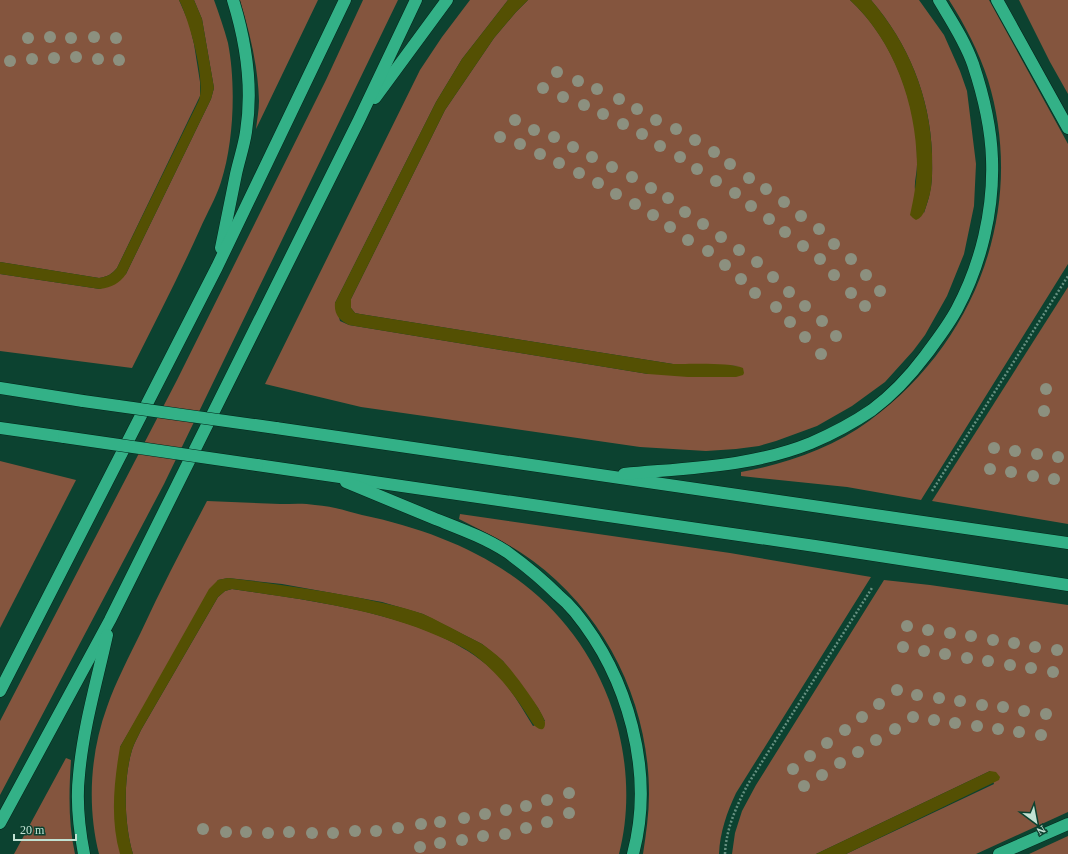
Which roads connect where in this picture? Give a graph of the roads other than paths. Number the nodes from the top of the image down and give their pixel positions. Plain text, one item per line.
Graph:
1 (233, 0) edge
2 (345, 0) edge
3 (416, 0) edge
4 (447, 0) edge
5 (939, 0) edge
6 (997, 0) edge
7 (359, 120) junction
8 (1068, 128) edge
9 (218, 267) junction
10 (0, 388) edge
11 (0, 428) edge
12 (328, 475) junction
13 (602, 476) junction
14 (1068, 543) edge
15 (1068, 585) edge
16 (110, 620) junction
17 (0, 691) edge
18 (0, 823) edge
19 (1068, 824) edge
20 (84, 854) edge
21 (633, 854) edge
22 (999, 854) edge

1 - 9 highway
2 - 9 highway
3 - 7 highway
4 - 7 highway
5 - 13 highway
6 - 8 highway
7 - 16 highway
9 - 17 highway
10 - 13 highway, bridge
11 - 12 highway, bridge
12 - 15 highway
12 - 21 highway
13 - 14 highway
16 - 18 highway
16 - 20 highway
19 - 22 highway

